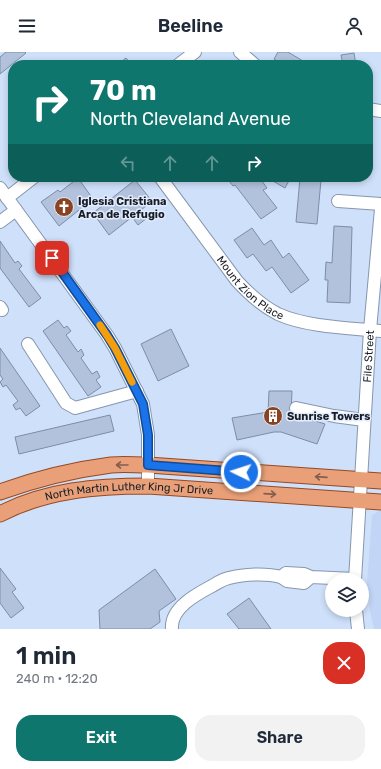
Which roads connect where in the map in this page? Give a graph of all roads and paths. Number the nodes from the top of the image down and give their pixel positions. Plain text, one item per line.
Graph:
1 (195, 52) edge
2 (240, 52) edge
3 (185, 60) edge
4 (249, 60) edge
5 (24, 182) edge
6 (164, 182) edge
7 (3, 193) edge
8 (338, 201) dead end
9 (381, 204) edge
10 (16, 210) junction
11 (381, 210) edge
12 (0, 222) edge
13 (375, 331) edge
14 (28, 344) dead end
15 (137, 391) junction
16 (296, 408) dead end
17 (364, 420) junction
18 (148, 465) junction
19 (360, 479) junction
20 (381, 481) edge
21 (148, 486) junction
22 (0, 492) edge
23 (359, 500) junction
24 (381, 502) edge
25 (0, 514) edge
26 (355, 573) edge
27 (325, 578) edge
28 (357, 617) edge
29 (172, 629) edge
30 (358, 629) edge

1 - 3 street
2 - 4 street
5 - 7 street
6 - 13 street, Mount Zion Place
7 - 10 street
8 - 9 street
10 - 12 street
10 - 15 street
11 - 13 street, File Street
13 - 17 street, File Street
14 - 15 street
15 - 18 street
16 - 17 street
17 - 19 street, File Street
19 -> 18 main road, North Martin Luther King Jr Drive
18 - 21 street
18 -> 22 main road, North Martin Luther King Jr Drive
19 - 20 main road, North Martin Luther King Jr Drive
19 - 23 street, File Street
21 -> 23 main road, North Martin Luther King Jr Drive
21 - 25 main road, North Martin Luther King Jr Drive
23 - 24 main road, North Martin Luther King Jr Drive
23 - 26 street, File Street
27 - 29 street
28 - 30 street

